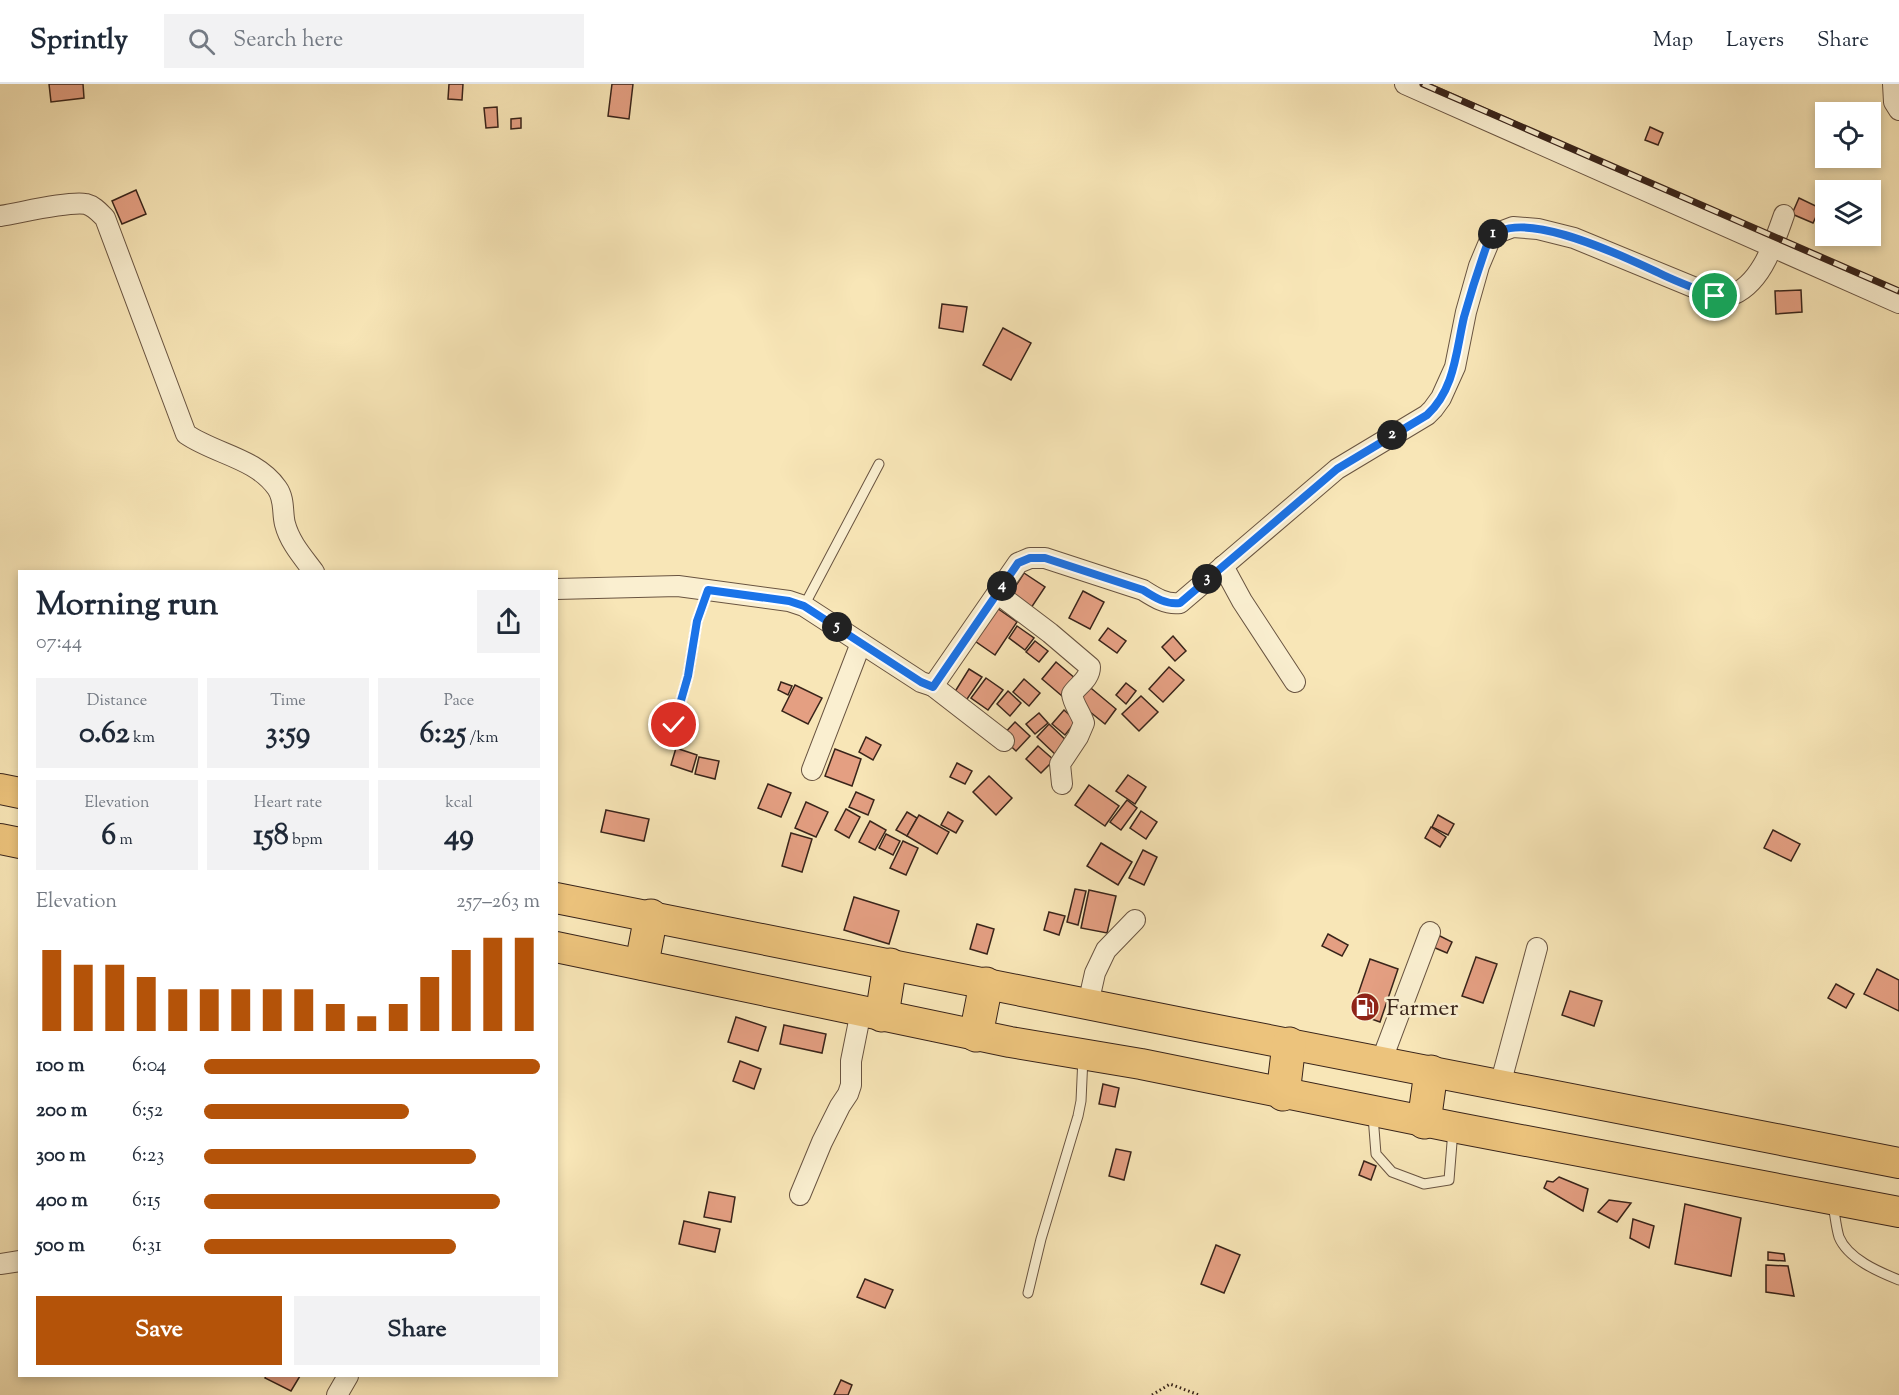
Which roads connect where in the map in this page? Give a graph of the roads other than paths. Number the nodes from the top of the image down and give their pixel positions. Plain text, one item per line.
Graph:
1 (1405, 84) edge
2 (1893, 84) edge
3 (1899, 110) edge
4 (1784, 215) dead end
5 (0, 216) edge
6 (1772, 246) junction
7 (1899, 303) edge
8 (879, 464) dead end
9 (1223, 566) junction
10 (313, 570) edge
11 (558, 589) edge
12 (708, 590) junction
13 (997, 593) junction
14 (804, 606) junction
15 (861, 643) junction
16 (1295, 682) dead end
17 (933, 687) junction
18 (674, 725) dead end
19 (1004, 741) dead end
20 (812, 770) dead end
21 (1062, 784) dead end
22 (0, 789) edge
23 (18, 793) edge
24 (0, 839) edge
25 (18, 843) edge
26 (558, 898) edge
27 (651, 916) junction
28 (1135, 920) dead end
29 (1430, 932) dead end
30 (558, 947) edge
31 (1537, 948) dead end
32 (642, 963) junction
33 (890, 965) junction
34 (986, 984) junction
35 (1088, 1005) junction
36 (872, 1013) junction
37 (976, 1035) junction
38 (1289, 1044) junction
39 (1083, 1054) junction
40 (1381, 1062) junction
41 (1431, 1072) junction
42 (1500, 1085) junction
43 (1283, 1094) junction
44 (1372, 1112) junction
45 (1438, 1124) junction
46 (1899, 1163) edge
47 (800, 1195) dead end
48 (1832, 1199) junction
49 (1899, 1212) edge
50 (18, 1261) edge
51 (0, 1264) edge
52 (1899, 1280) edge
53 (1028, 1293) dead end
54 (347, 1377) edge
55 (337, 1395) edge

1 - 6 street
2 - 3 street
4 - 6 street
5 - 10 street
6 - 7 street
6 - 9 street
8 - 14 lane
9 - 13 street
9 - 16 street
11 - 12 street
12 - 14 street
12 - 18 lane
13 - 17 street
13 - 21 street
14 - 15 street
15 - 17 street
15 - 20 street
17 - 19 street
22 - 23 main road
24 - 25 main road
26 - 27 main road
27 - 32 highway
27 - 33 main road
28 - 35 street
29 - 40 street
30 - 32 main road
31 - 42 street
32 - 36 main road
33 - 34 main road
33 - 36 highway
34 - 35 main road
34 - 37 highway
35 - 38 main road
36 - 37 main road
36 - 47 street
37 - 39 main road
38 - 40 main road
38 - 43 highway
39 - 43 main road
39 - 53 lane
40 - 41 main road
41 - 42 main road
41 - 45 highway
42 - 46 main road
43 - 44 main road
44 - 45 main road
44 - 45 lane
45 - 48 main road
48 - 49 main road
48 - 52 lane
50 - 51 street
54 - 55 street

